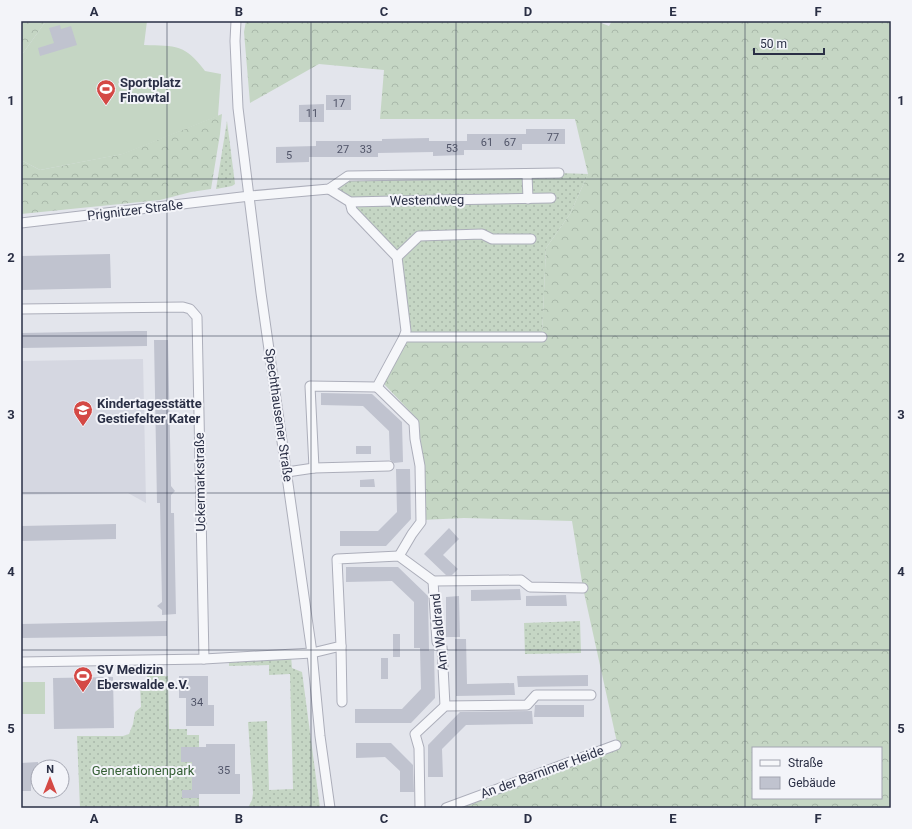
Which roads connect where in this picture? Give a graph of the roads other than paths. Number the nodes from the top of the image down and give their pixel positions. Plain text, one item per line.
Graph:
1 (236, 21) edge
2 (559, 173) dead end
3 (527, 174) junction
4 (329, 189) junction
5 (250, 196) junction
6 (551, 198) dead end
7 (528, 199) junction
8 (350, 202) junction
9 (21, 223) edge
10 (531, 239) dead end
11 (397, 257) junction
12 (21, 309) edge
13 (404, 337) junction
14 (542, 337) dead end
15 (377, 387) junction
16 (389, 466) dead end
17 (314, 468) junction
18 (287, 472) junction
19 (399, 556) junction
20 (433, 581) junction
21 (583, 588) dead end
22 (341, 646) junction
23 (312, 653) junction
24 (204, 659) junction
25 (21, 662) edge
26 (591, 695) dead end
27 (342, 702) dead end
28 (445, 706) junction
29 (616, 745) dead end
30 (330, 808) edge
31 (420, 808) edge
32 (446, 808) edge

1 - 5 street, Spechthausener Straße
2 - 3 street, Westendweg
3 - 4 street, Westendweg
3 - 7 street
4 - 5 street, Westendweg
4 - 8 street
5 - 9 street, Prignitzer Straße
5 - 18 street, Spechthausener Straße
6 - 7 street, Westendweg
7 - 8 street, Westendweg
8 - 11 street
10 - 11 street
11 - 13 street
12 - 24 street, Uckermarkstraße
13 - 14 street
13 - 15 street
15 - 17 street
15 - 19 street
16 - 17 street
17 - 18 street
18 - 23 street, Spechthausener Straße
19 - 20 street
19 - 22 street
20 - 21 street
20 - 28 street, Am Waldrand
22 - 23 street
22 - 27 street
23 - 24 street
23 - 30 street, Spechthausener Straße
24 - 25 street
26 - 28 street
28 - 31 street
29 - 32 street, An der Barnimer Heide

